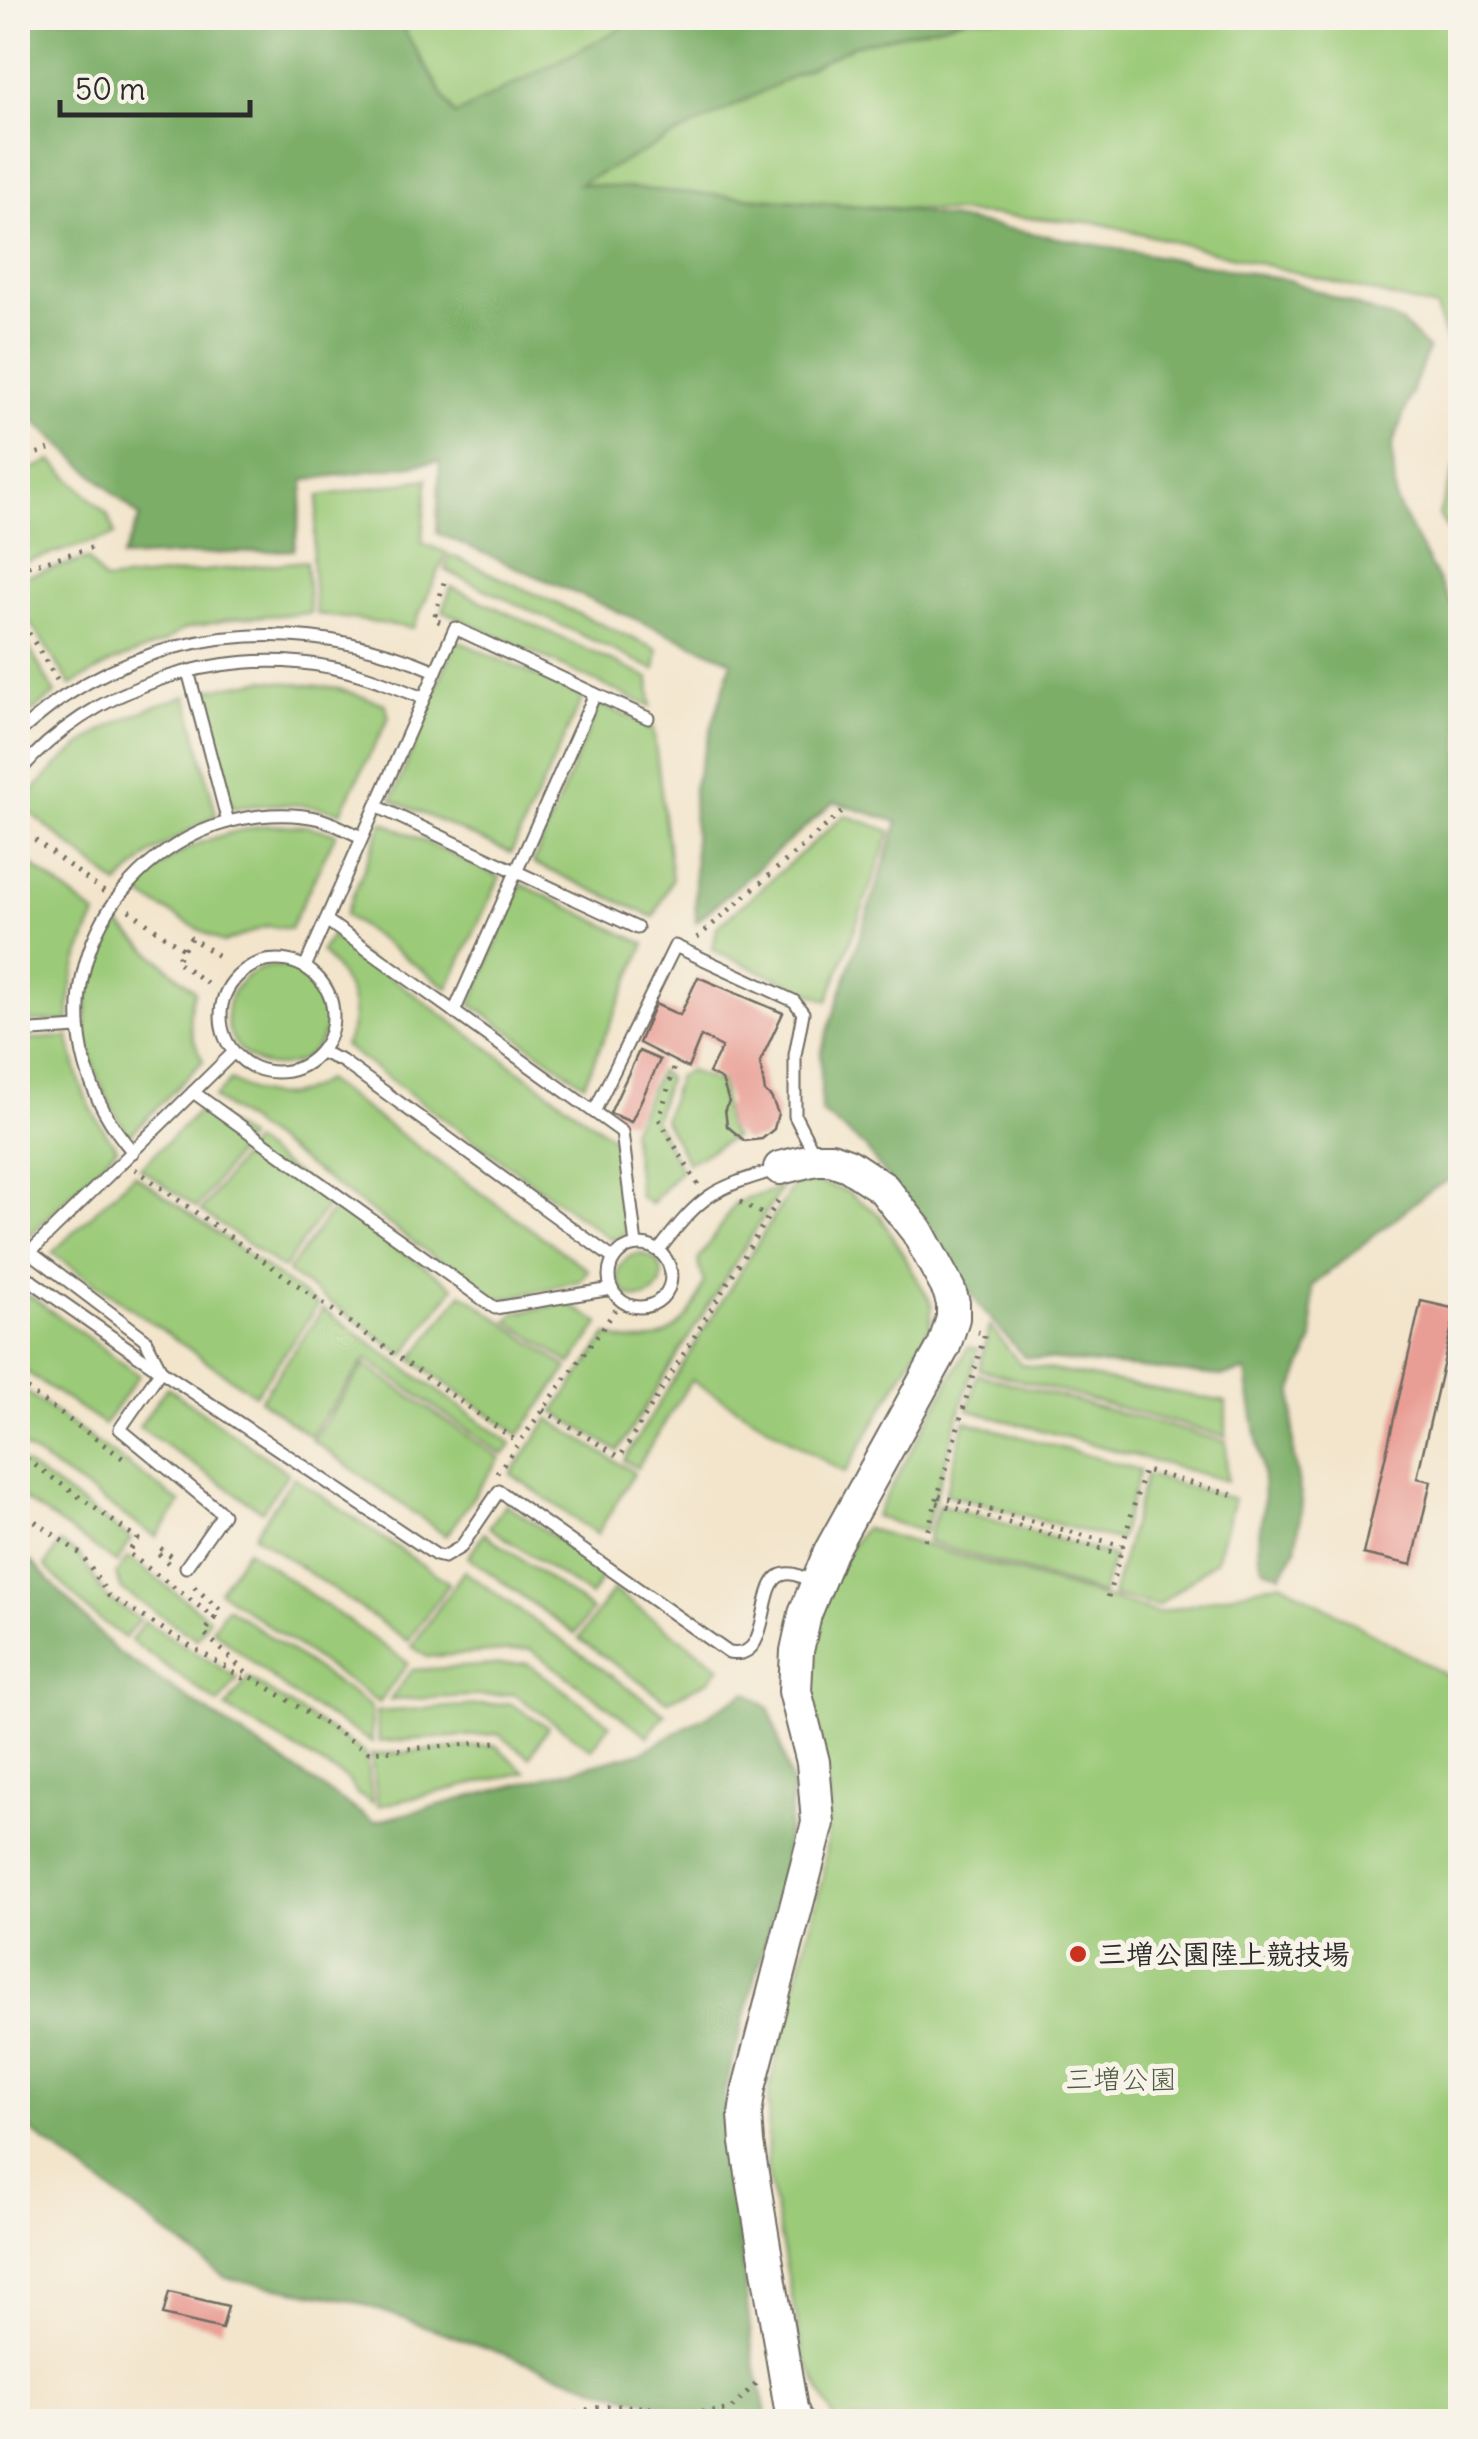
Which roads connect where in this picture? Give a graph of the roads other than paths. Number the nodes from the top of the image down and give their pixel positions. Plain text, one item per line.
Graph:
1 (188, 671) junction
2 (436, 671) junction
3 (595, 694) junction
4 (424, 698) junction
5 (648, 718) dead end
6 (18, 732) edge
7 (18, 773) edge
8 (376, 806) junction
9 (228, 822) junction
10 (362, 838) junction
11 (516, 872) junction
12 (326, 920) junction
13 (637, 928) dead end
14 (305, 966) junction
15 (454, 1012) junction
16 (78, 1028) junction
17 (18, 1032) edge
18 (234, 1052) junction
19 (321, 1052) junction
20 (194, 1092) junction
21 (594, 1112) junction
22 (128, 1157) junction
23 (800, 1163) junction
24 (18, 1237) edge
25 (636, 1245) junction
26 (658, 1250) junction
27 (30, 1252) junction
28 (614, 1258) junction
29 (18, 1268) edge
30 (612, 1290) junction
31 (160, 1370) junction
32 (184, 1571) road end
33 (814, 1583) junction
34 (797, 2422) edge

1 - 4 lane
1 - 7 lane
1 - 9 lane
2 - 3 lane
2 - 4 lane
2 - 6 lane
3 - 5 lane
3 - 11 lane
4 - 8 lane
8 - 10 lane
8 - 11 lane
9 - 10 lane
9 - 16 lane
10 - 12 lane
11 - 13 lane
11 - 15 lane
12 - 14 lane
12 - 15 lane
14 - 18 lane
14 - 19 lane
15 - 21 lane
16 - 17 lane
16 - 22 lane
18 - 19 lane
18 - 20 lane
19 - 28 lane
20 - 22 lane
20 - 30 lane
21 - 23 lane
21 - 25 lane
22 - 27 lane
23 - 26 lane
23 - 33 street
24 - 27 lane
25 - 26 lane
25 - 28 lane
26 - 30 lane
27 - 31 lane
28 - 30 lane
29 - 31 lane
31 - 32 lane
31 - 33 lane
33 - 34 street

